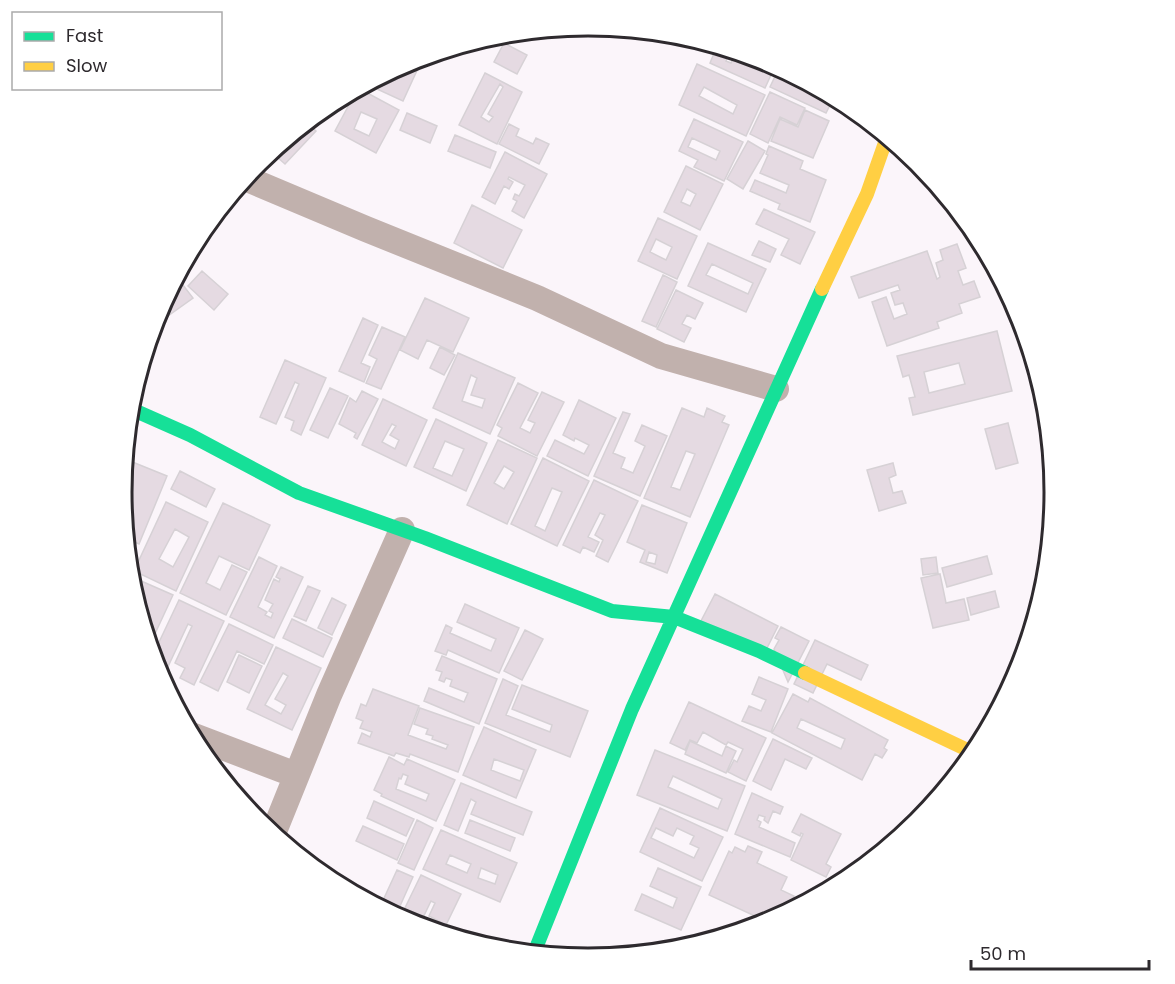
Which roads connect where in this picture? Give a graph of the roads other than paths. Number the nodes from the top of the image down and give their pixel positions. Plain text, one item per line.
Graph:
1 (884, 146) edge
2 (254, 182) edge
3 (776, 389) junction
4 (138, 412) edge
5 (402, 530) junction
6 (674, 617) junction
7 (205, 740) edge
8 (964, 748) edge
9 (296, 775) junction
10 (277, 825) edge
11 (537, 945) edge

1 - 3 street
2 - 3 street
3 - 6 street
4 - 5 street
5 - 6 street
5 - 9 street
6 - 8 street
6 - 11 street
7 - 9 street
9 - 10 street

